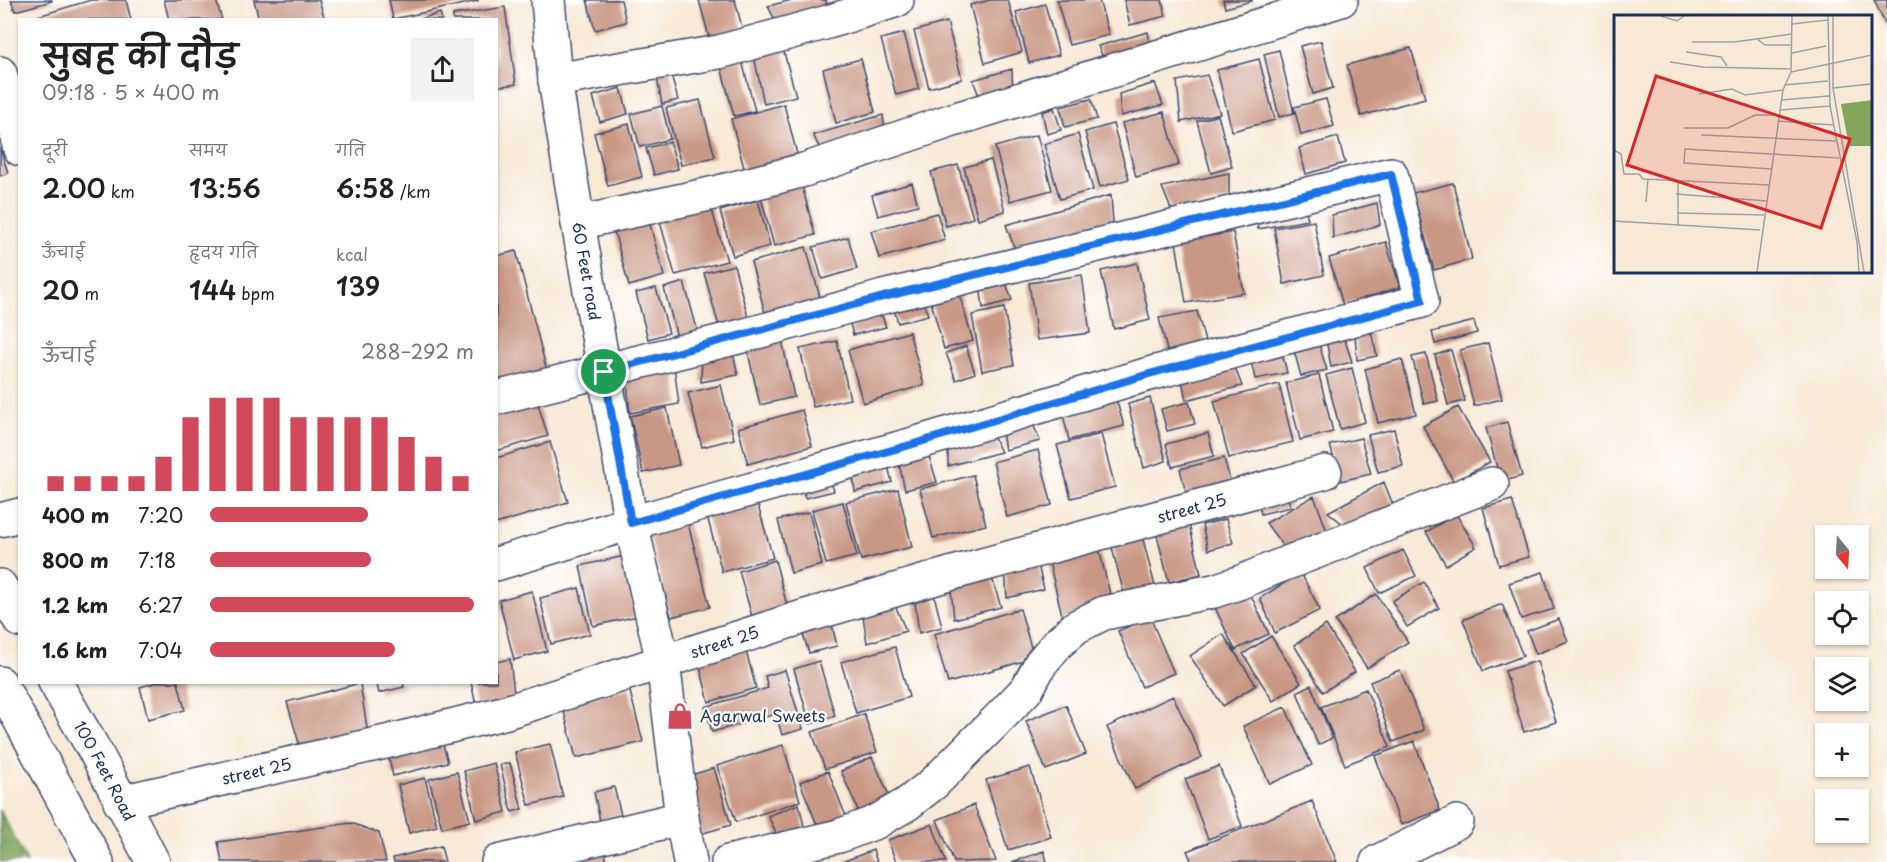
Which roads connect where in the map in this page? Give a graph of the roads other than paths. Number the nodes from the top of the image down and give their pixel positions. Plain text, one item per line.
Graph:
1 (548, 0) edge
2 (897, 0) edge
3 (1341, 0) edge
4 (0, 73) edge
5 (555, 80) junction
6 (18, 141) edge
7 (578, 223) junction
8 (604, 372) junction
9 (498, 398) edge
10 (1325, 472) dead end
11 (1492, 484) dead end
12 (18, 516) edge
13 (0, 520) edge
14 (631, 523) junction
15 (498, 563) edge
16 (0, 586) edge
17 (18, 617) edge
18 (663, 662) junction
19 (0, 683) edge
20 (56, 684) edge
21 (120, 802) junction
22 (682, 818) junction
23 (1457, 822) dead end
24 (97, 862) edge
25 (153, 862) edge
26 (498, 862) edge
27 (690, 862) edge
28 (728, 862) edge
29 (1377, 862) edge

1 - 5 street, 60 Feet road
2 - 5 street
3 - 7 street
4 - 6 street
5 - 7 street, 60 Feet road
7 - 8 street, 60 Feet road
8 - 9 street
8 - 14 street, 60 Feet road
8 - 14 street
10 - 18 street, street 25
11 - 28 street
12 - 13 street
14 - 15 street
14 - 18 street, 60 Feet road
16 - 17 street
18 - 21 street, street 25
18 - 22 street, 60 Feet road
19 - 24 street
20 - 21 street, 100 Feet Road
21 - 25 street, 100 Feet Road
22 - 26 street
22 - 27 street, 60 Feet road
23 - 29 street

